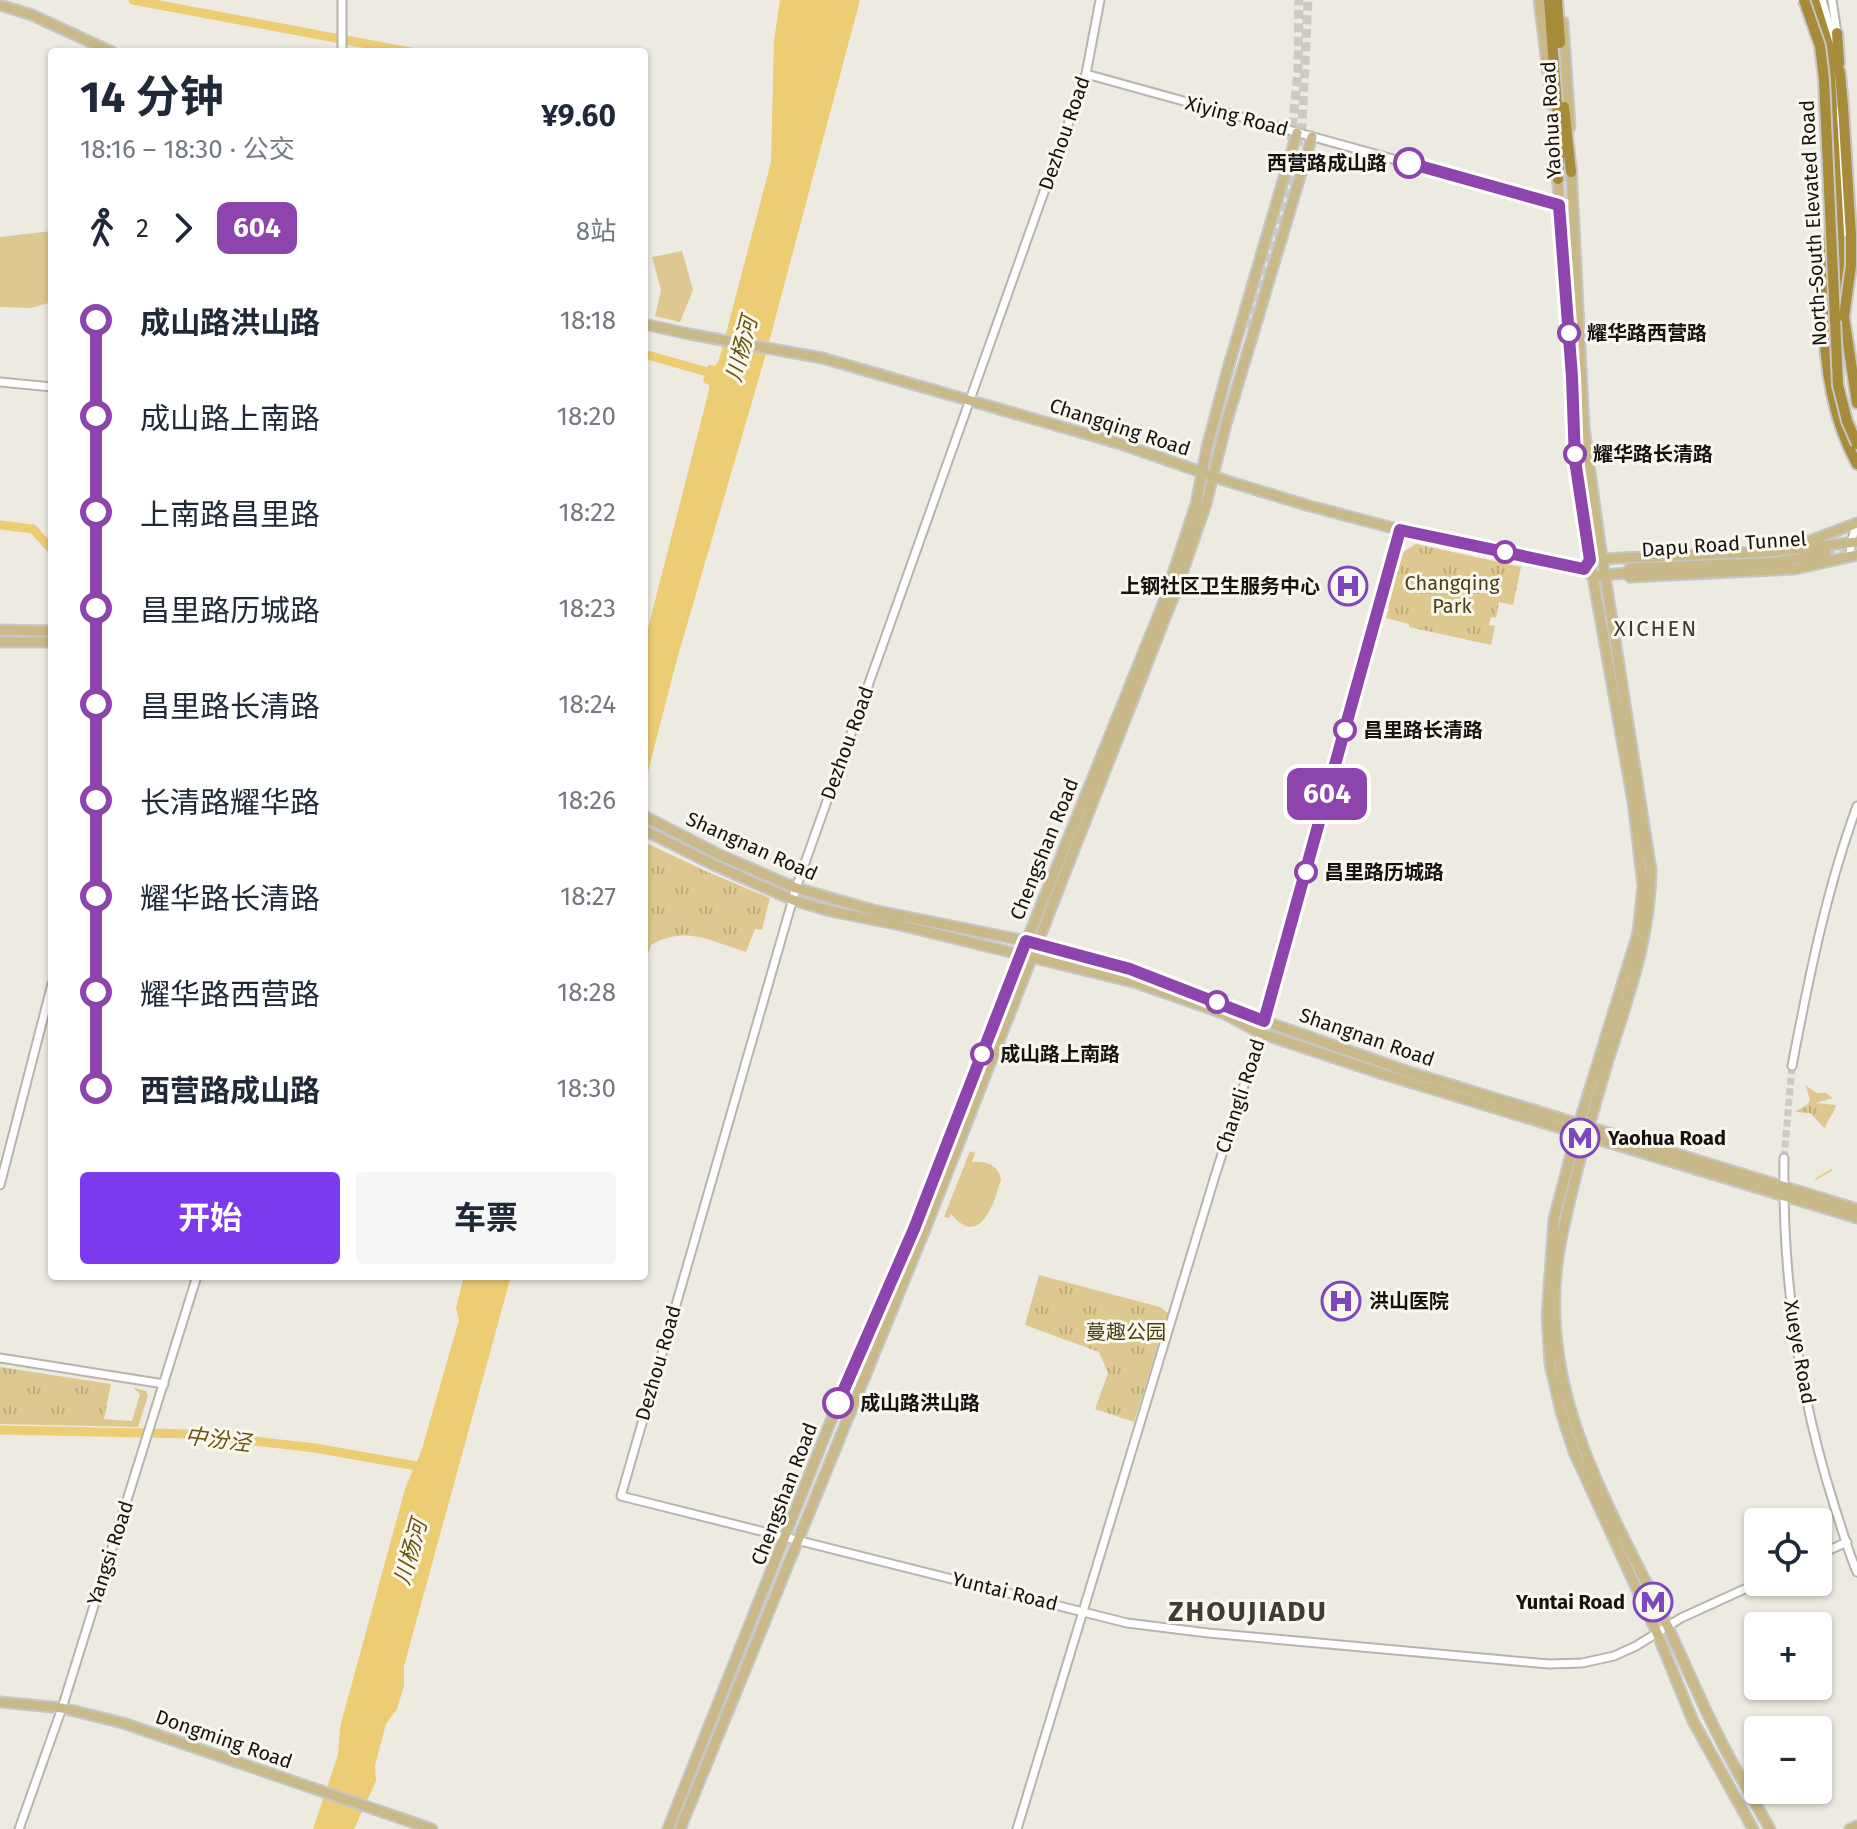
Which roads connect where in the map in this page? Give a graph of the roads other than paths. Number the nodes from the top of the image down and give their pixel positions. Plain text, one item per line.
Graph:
1 (342, 0) edge
2 (1100, 0) edge
3 (1539, 0) edge
4 (1549, 0) edge
5 (1559, 0) edge
6 (1803, 0) edge
7 (1814, 0) edge
8 (1822, 0) edge
9 (1832, 0) edge
10 (0, 5) edge
11 (1837, 33) joint
12 (1556, 38) junction
13 (103, 48) edge
14 (342, 48) edge
15 (1834, 56) junction
16 (1840, 73) junction
17 (1086, 74) junction
18 (1297, 133) junction
19 (1312, 137) junction
20 (1571, 172) junction
21 (1558, 179) junction
22 (1573, 201) junction
23 (1559, 205) junction
24 (1827, 239) junction
25 (1844, 317) junction
26 (648, 325) edge
27 (1227, 372) junction
28 (0, 382) edge
29 (48, 387) edge
30 (1857, 388) edge
31 (1235, 392) junction
32 (970, 400) junction
33 (1857, 403) edge
34 (1857, 444) edge
35 (1857, 457) edge
36 (1857, 464) edge
37 (1203, 472) junction
38 (1214, 477) junction
39 (1857, 523) edge
40 (1400, 530) junction
41 (1855, 542) edge
42 (1785, 549) junction
43 (1826, 553) tunnel mouth
44 (1854, 556) edge
45 (1602, 559) junction
46 (1589, 568) junction
47 (1626, 573) junction
48 (1605, 574) junction
49 (0, 630) edge
50 (48, 631) edge
51 (0, 642) edge
52 (48, 642) edge
53 (1857, 806) edge
54 (648, 818) edge
55 (648, 832) edge
56 (796, 888) junction
57 (793, 900) junction
58 (1031, 942) junction
59 (1025, 956) junction
60 (48, 999) edge
61 (1264, 1021) junction
62 (1260, 1033) junction
63 (1792, 1066) tunnel mouth
64 (1584, 1130) junction
65 (1784, 1158) tunnel mouth
66 (0, 1185) edge
67 (1784, 1191) junction
68 (1857, 1209) edge
69 (1857, 1218) edge
70 (196, 1280) edge
71 (0, 1358) edge
72 (164, 1384) junction
73 (621, 1496) joint
74 (792, 1538) junction
75 (1847, 1542) junction
76 (1832, 1549) edge
77 (1857, 1552) edge
78 (1857, 1572) edge
79 (1744, 1590) edge
80 (1083, 1612) junction
81 (1668, 1626) junction
82 (1657, 1633) junction
83 (0, 1702) edge
84 (62, 1708) junction
85 (1857, 1826) edge
86 (19, 1829) edge
87 (432, 1829) edge
88 (668, 1829) edge
89 (680, 1829) edge
90 (1017, 1829) edge
91 (1753, 1829) edge
92 (1770, 1829) edge
93 (1850, 1829) edge

1 - 14 street
2 - 17 street, Dezhou Road
3 - 21 main road, Yaohua Road
4 - 12 highway
5 - 12 highway
5 - 20 main road, Yaohua Road
6 - 24 street
6 - 34 highway, North-South Elevated Road, bridge
7 - 25 highway, North-South Elevated Road, bridge
8 - 15 street
9 - 11 street
10 - 13 main road
11 - 16 highway
12 - 20 highway
12 - 21 highway
15 - 16 highway
15 - 30 street
16 - 25 highway, bridge
17 - 18 street, Xiying Road
17 - 32 street, Dezhou Road
18 - 19 street, Xiying Road
18 - 27 main road, Chengshan Road
19 - 23 street, Xiying Road
19 - 31 main road, Chengshan Road
20 - 22 main road, Yaohua Road
21 - 23 main road, Yaohua Road
22 - 23 street
22 - 45 main road, Yaohua Road
23 - 46 main road, Yaohua Road
24 - 35 street
24 - 36 highway
25 - 33 highway, North-South Elevated Road
26 - 32 main road, Changqing Road
27 - 31 main road
27 - 37 main road, Chengshan Road
28 - 29 street
31 - 38 main road, Chengshan Road
32 - 37 main road, Changqing Road
32 - 56 street, Dezhou Road
37 - 38 main road, Changqing Road
37 - 58 main road, Chengshan Road
38 - 40 main road, Changqing Road
38 - 58 main road, Chengshan Road
39 - 41 street
39 - 42 main road
40 - 46 main road, Changqing Road
40 - 61 street, Changli Road
41 - 42 main road
41 - 44 street
42 - 45 main road, Changqing Road
43 - 47 main road, Dapu Road Tunnel
44 - 47 main road
45 - 46 main road, Changqing Road
45 - 48 main road, Yaohua Road
46 - 48 main road, Changqing Road
46 - 64 main road, Yaohua Road
47 - 48 main road, Changqing Road
48 - 64 main road, Yaohua Road
49 - 50 main road
51 - 52 main road
53 - 63 street
54 - 56 main road, Shangnan Road
55 - 57 main road, Shangnan Road
56 - 57 street, Dezhou Road
56 - 58 main road, Shangnan Road
57 - 59 main road, Shangnan Road
57 - 73 street, Dezhou Road
58 - 59 main road, Chengshan Road
58 - 61 main road, Shangnan Road
59 - 62 main road, Shangnan Road
59 - 74 main road, Chengshan Road
60 - 66 street
61 - 62 street, Changli Road
61 - 64 main road, Shangnan Road
62 - 64 main road, Shangnan Road
62 - 80 street, Changli Road
64 - 67 main road, Shangnan Road
64 - 81 main road
64 - 82 main road
65 - 67 street, Xueye Road
67 - 68 main road, Shangnan Road
67 - 69 main road, Shangnan Road
67 - 75 street, Xueye Road
70 - 72 street, Yangsi Road
71 - 72 street
72 - 84 street, Yangsi Road
73 - 74 street, Yuntai Road
74 - 80 street, Yuntai Road
74 - 88 main road, Chengshan Road
74 - 89 main road, Chengshan Road
75 - 76 street
75 - 77 street, Xueye Road
75 - 78 street, Xueye Road
79 - 81 street, Yuntai Road
80 - 82 street, Yuntai Road
80 - 90 street, Changli Road
81 - 82 street, Yuntai Road
81 - 92 main road
82 - 91 main road
83 - 84 main road, Dongming Road
84 - 86 street, Yangsi Road
84 - 87 main road, Dongming Road
85 - 93 main road

